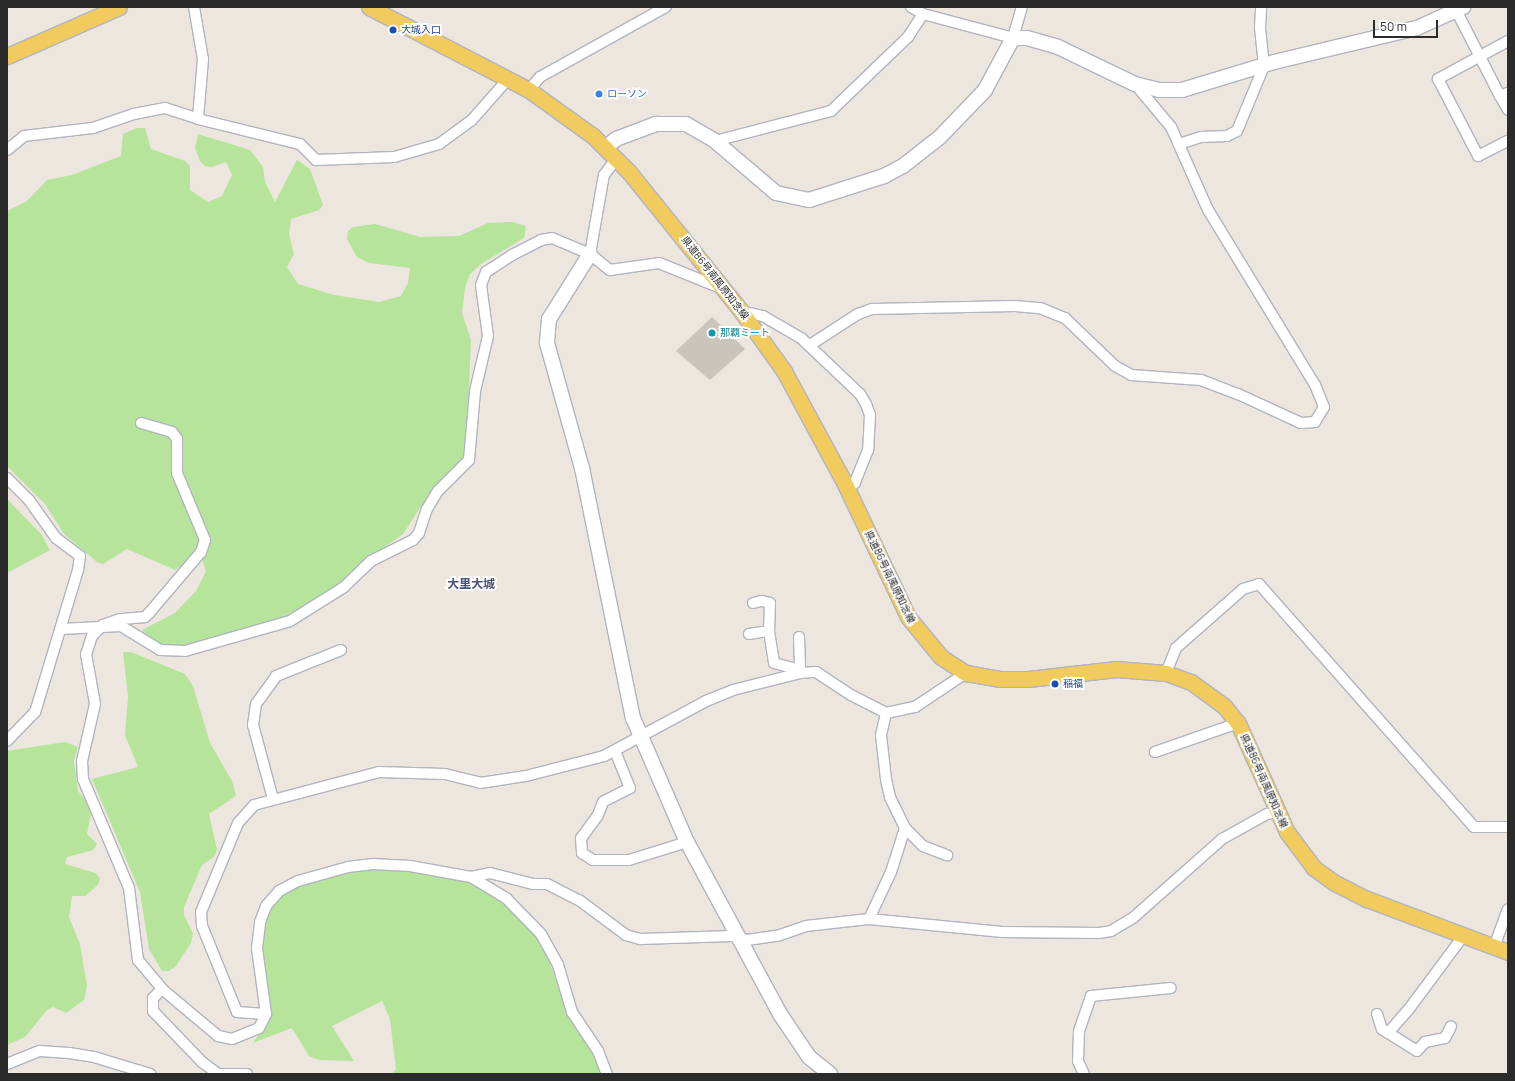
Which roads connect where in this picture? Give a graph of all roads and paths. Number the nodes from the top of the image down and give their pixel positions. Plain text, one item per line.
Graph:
1 (119, 7) edge
2 (194, 7) edge
3 (369, 7) edge
4 (666, 7) edge
5 (911, 7) edge
6 (1022, 7) edge
7 (1261, 7) edge
8 (1459, 9) edge
9 (923, 14) junction
10 (1013, 38) junction
11 (1508, 40) edge
12 (7, 56) edge
13 (1479, 56) junction
14 (1264, 66) junction
15 (508, 79) junction
16 (1135, 84) junction
17 (529, 90) junction
18 (1504, 95) edge
19 (1508, 110) edge
20 (198, 119) junction
21 (715, 141) junction
22 (1508, 141) edge
23 (1180, 144) junction
24 (605, 148) junction
25 (7, 150) edge
26 (616, 159) junction
27 (590, 254) junction
28 (723, 289) junction
29 (741, 310) junction
30 (810, 345) junction
31 (141, 423) dead end
32 (7, 478) edge
33 (848, 490) junction
34 (753, 603) dead end
35 (103, 625) junction
36 (62, 629) junction
37 (769, 631) junction
38 (749, 634) dead end
39 (799, 637) dead end
40 (341, 650) dead end
41 (800, 672) junction
42 (966, 673) junction
43 (1166, 673) junction
44 (886, 713) junction
45 (1238, 723) junction
46 (639, 738) junction
47 (7, 740) edge
48 (615, 751) junction
49 (1155, 752) dead end
50 (273, 799) junction
51 (1278, 812) junction
52 (1508, 827) edge
53 (905, 828) junction
54 (687, 842) junction
55 (947, 855) dead end
56 (471, 877) junction
57 (1508, 909) edge
58 (869, 919) junction
59 (1464, 935) junction
60 (740, 938) junction
61 (1501, 950) edge
62 (1171, 988) dead end
63 (162, 989) junction
64 (266, 1014) junction
65 (1378, 1014) dead end
66 (1451, 1026) dead end
67 (1388, 1033) junction
68 (7, 1064) edge
69 (150, 1074) edge
70 (247, 1074) edge
71 (607, 1074) edge
72 (830, 1074) edge
73 (1084, 1074) edge

1 - 12 main road
2 - 20 street
3 - 15 main road, 県道86号南風原知念線
4 - 17 street
5 - 9 street
6 - 10 street
7 - 14 street
8 - 13 street
8 - 14 street
9 - 10 street
9 - 21 street
10 - 16 street
10 - 21 street
11 - 13 street
13 - 18 street
13 - 22 street
14 - 16 street
14 - 23 street
15 - 17 main road, 県道86号南風原知念線
15 - 20 street
16 - 23 street
17 - 24 main road, 県道86号南風原知念線
18 - 19 street
20 - 25 street
21 - 24 street
23 - 30 street
24 - 26 main road, 県道86号南風原知念線
26 - 27 street
26 - 28 main road, 県道86号南風原知念線
27 - 28 street
27 - 35 street
27 - 46 street
28 - 29 main road, 県道86号南風原知念線
29 - 30 street
29 - 33 main road, 県道86号南風原知念線
30 - 33 street
31 - 35 street
32 - 36 street
33 - 42 main road, 県道86号南風原知念線
34 - 37 street
35 - 36 street
35 - 63 street
36 - 47 street
37 - 38 street
37 - 41 street
39 - 41 street
40 - 50 street
41 - 44 street
41 - 46 street
42 - 43 main road, 県道86号南風原知念線
42 - 44 street
43 - 45 main road, 県道86号南風原知念線
43 - 52 street
44 - 53 street
45 - 49 street
45 - 51 main road, 県道86号南風原知念線
46 - 48 street
46 - 54 street
48 - 50 street
48 - 54 street
50 - 64 street
51 - 58 street
51 - 59 main road, 県道86号南風原知念線
53 - 55 street
53 - 58 street
54 - 60 street
56 - 60 street
56 - 64 street
56 - 71 street
57 - 61 street
58 - 60 street
59 - 61 main road, 県道86号南風原知念線
59 - 67 street
60 - 72 street
62 - 73 street
63 - 64 street
63 - 70 street
65 - 67 street
66 - 67 street
68 - 69 street

